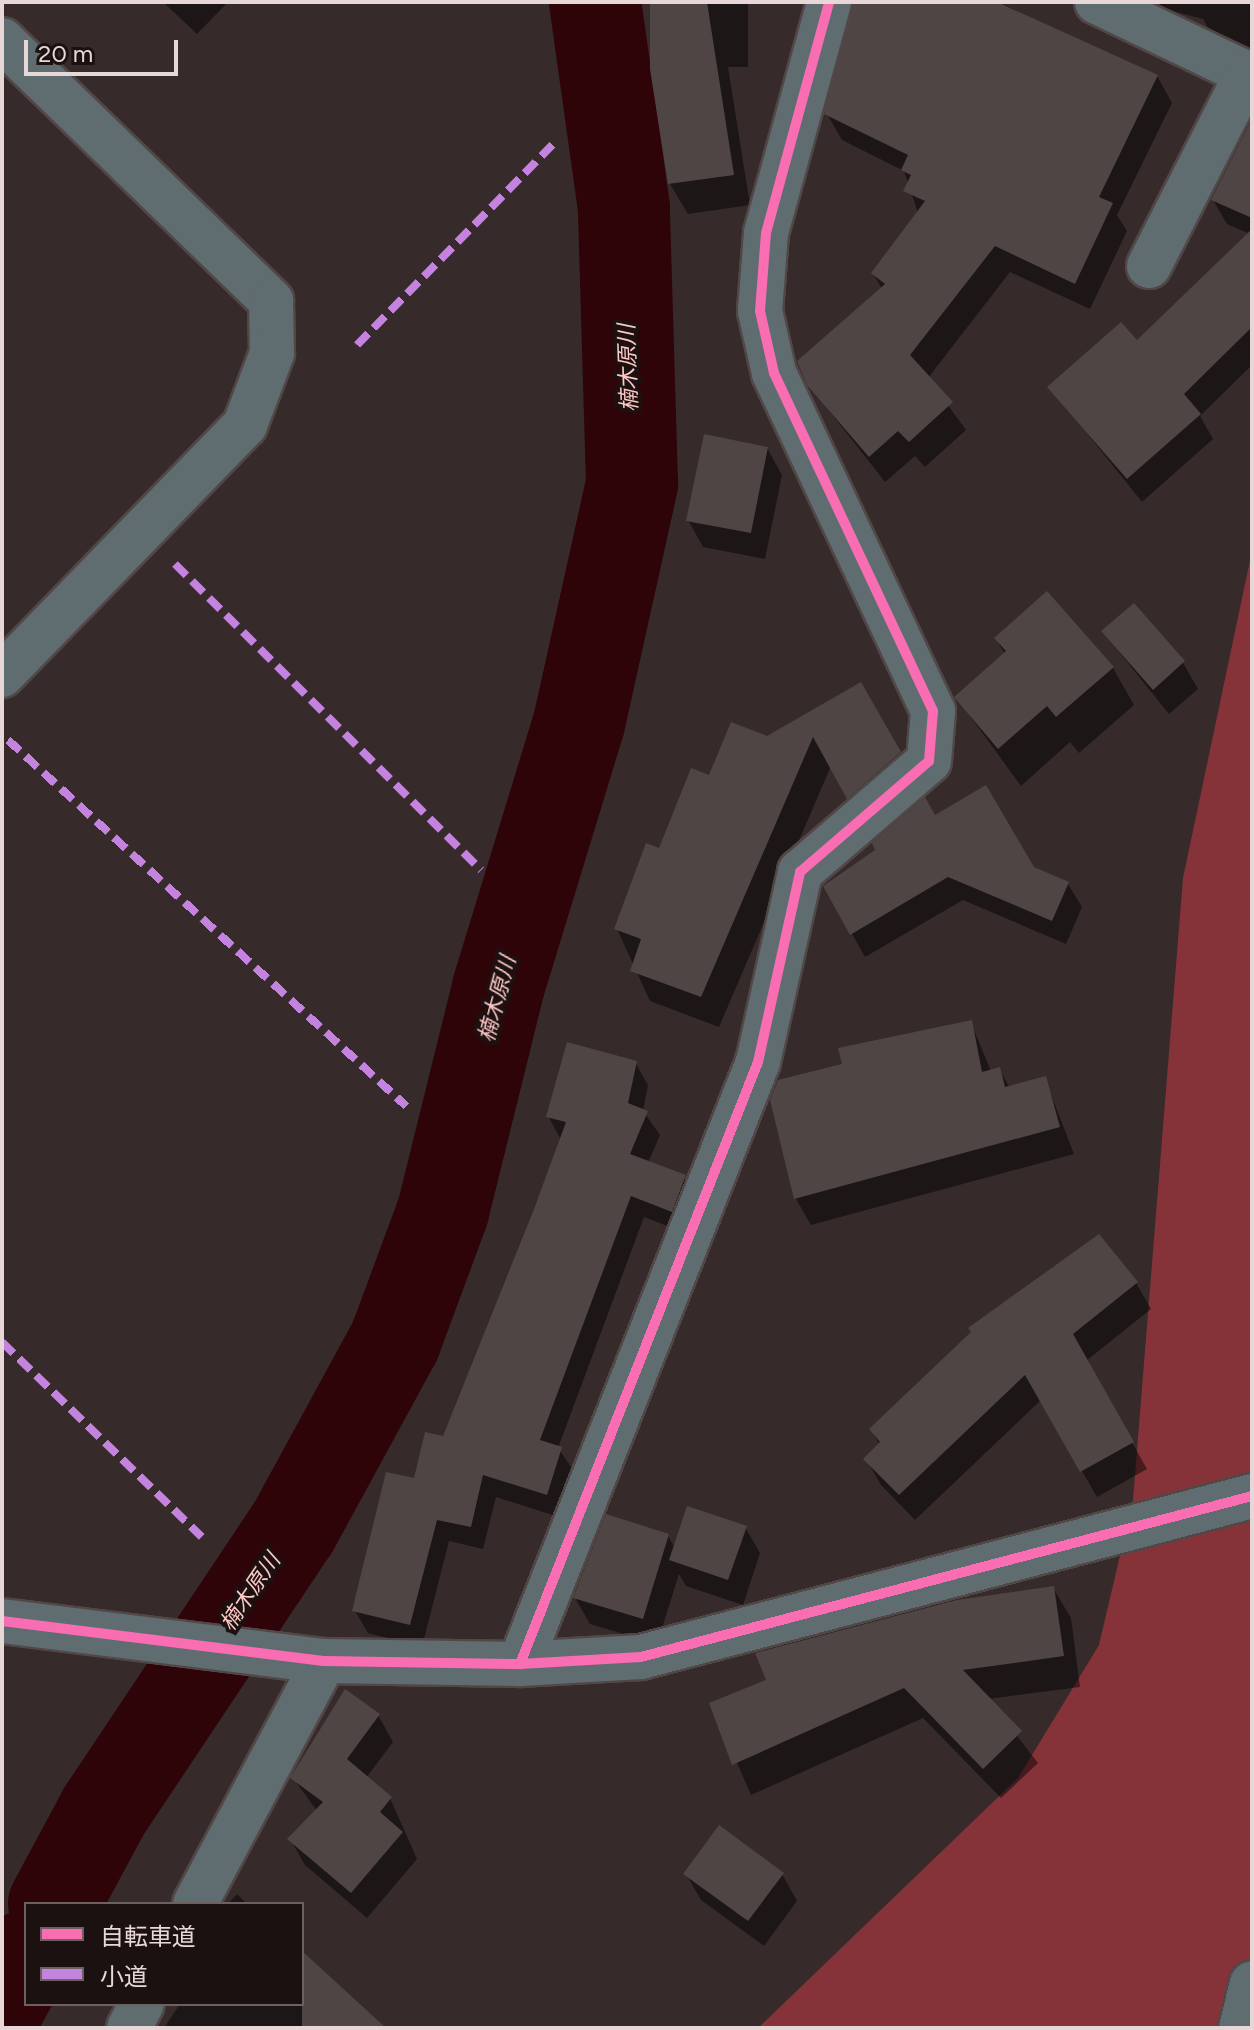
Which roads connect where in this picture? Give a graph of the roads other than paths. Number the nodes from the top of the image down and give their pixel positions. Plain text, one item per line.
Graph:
1 (829, 2) edge
2 (1097, 2) edge
3 (2, 40) edge
4 (1250, 75) edge
5 (1149, 266) dead end
6 (2, 675) edge
7 (1252, 1496) edge
8 (2, 1621) edge
9 (303, 1659) junction
10 (520, 1664) junction
11 (196, 1902) edge
12 (1252, 1983) edge
13 (141, 2006) edge
14 (129, 2028) edge
15 (1241, 2028) edge

1 - 10 street
2 - 4 street
3 - 6 street
4 - 5 street
7 - 10 street
8 - 9 street
9 - 10 street
9 - 11 street
12 - 15 street
13 - 14 street

